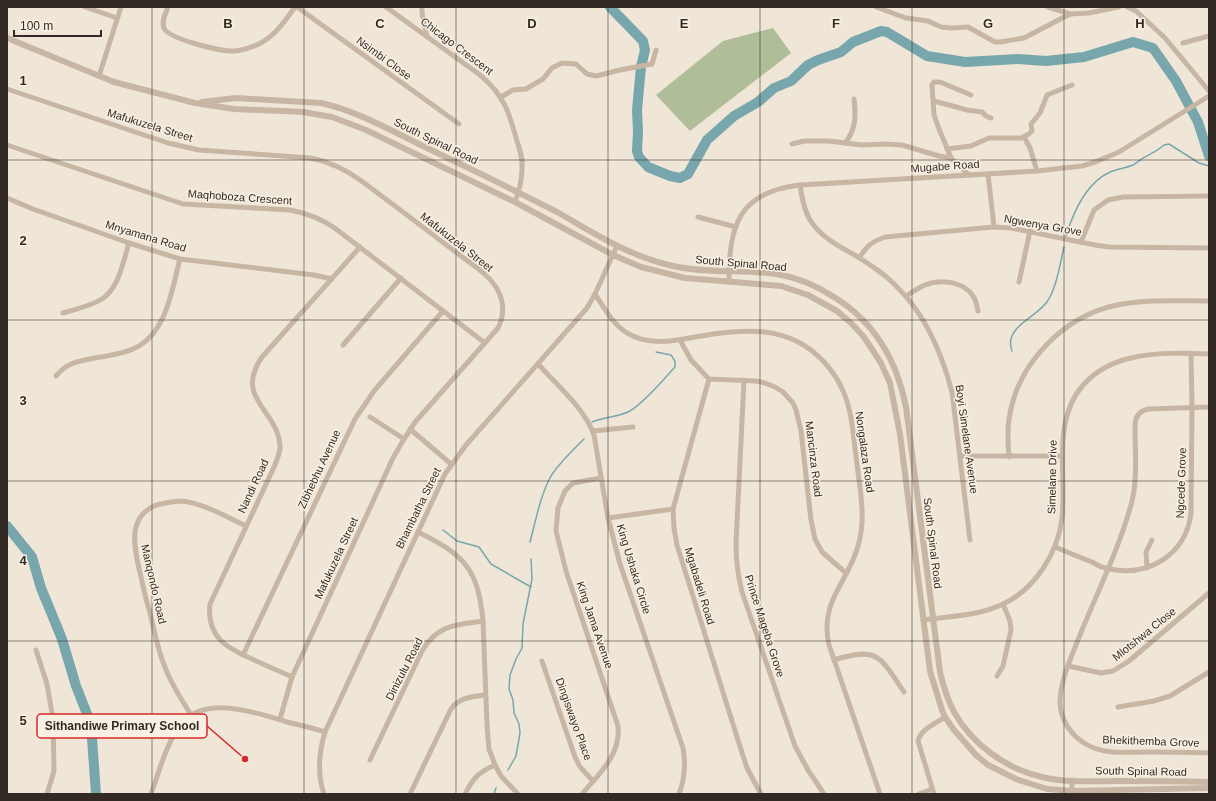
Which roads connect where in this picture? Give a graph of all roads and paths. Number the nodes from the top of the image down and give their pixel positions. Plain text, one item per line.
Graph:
1 (85, 7) edge
2 (121, 7) edge
3 (168, 7) edge
4 (296, 7) edge
5 (386, 7) edge
6 (422, 7) edge
7 (876, 7) edge
8 (1048, 7) edge
9 (1118, 7) edge
10 (1127, 7) edge
11 (1070, 14) junction
12 (117, 18) junction
13 (427, 36) junction
14 (1209, 36) edge
15 (7, 38) edge
16 (1183, 43) dead end
17 (656, 50) dead end
18 (99, 76) junction
19 (1072, 85) dead end
20 (7, 89) edge
21 (1209, 92) edge
22 (971, 95) dead end
23 (1209, 96) edge
24 (501, 97) junction
25 (854, 99) dead end
26 (934, 101) junction
27 (195, 103) junction
28 (991, 118) dead end
29 (459, 124) dead end
30 (1024, 137) junction
31 (845, 143) junction
32 (792, 144) dead end
33 (7, 145) edge
34 (947, 149) junction
35 (951, 158) junction
36 (1037, 171) junction
37 (988, 174) junction
38 (969, 175) junction
39 (800, 185) junction
40 (518, 192) junction
41 (1209, 196) edge
42 (7, 198) edge
43 (515, 202) junction
44 (698, 217) dead end
45 (736, 227) junction
46 (994, 227) junction
47 (1030, 231) junction
48 (1081, 242) junction
49 (129, 243) junction
50 (617, 246) junction
51 (360, 247) junction
52 (1209, 248) edge
53 (613, 255) junction
54 (180, 258) junction
55 (859, 258) junction
56 (729, 272) junction
57 (401, 278) junction
58 (332, 279) junction
59 (729, 282) junction
60 (1019, 282) dead end
61 (595, 294) junction
62 (906, 296) junction
63 (1209, 301) edge
64 (443, 311) junction
65 (978, 311) dead end
66 (63, 313) dead end
67 (680, 340) junction
68 (485, 343) junction
69 (343, 345) dead end
70 (1190, 354) junction
71 (1209, 354) edge
72 (538, 364) junction
73 (56, 376) dead end
74 (709, 379) junction
75 (744, 380) junction
76 (1192, 407) junction
77 (1209, 407) edge
78 (370, 417) dead end
79 (633, 427) dead end
80 (410, 429) junction
81 (593, 431) junction
82 (404, 439) junction
83 (960, 456) junction
84 (1062, 456) junction
85 (1009, 457) junction
86 (451, 464) junction
87 (601, 478) junction
88 (673, 509) junction
89 (608, 518) junction
90 (246, 526) junction
91 (418, 532) junction
92 (970, 540) dead end
93 (1152, 540) dead end
94 (1055, 547) junction
95 (1146, 568) junction
96 (1107, 569) junction
97 (846, 573) junction
98 (1209, 593) edge
99 (1003, 604) junction
100 (933, 618) junction
101 (923, 620) junction
102 (483, 621) junction
103 (36, 650) dead end
104 (243, 655) junction
105 (834, 660) junction
106 (542, 661) dead end
107 (1068, 666) junction
108 (1209, 672) edge
109 (997, 676) dead end
110 (292, 677) junction
111 (904, 692) dead end
112 (485, 695) junction
113 (1118, 707) dead end
114 (191, 715) junction
115 (945, 717) junction
116 (280, 719) junction
117 (325, 732) junction
118 (1209, 753) edge
119 (370, 760) dead end
120 (495, 765) junction
121 (1072, 780) junction
122 (593, 781) junction
123 (1209, 782) edge
124 (1209, 788) edge
125 (933, 792) edge
126 (1072, 792) edge
127 (515, 793) edge
128 (47, 794) edge
129 (151, 794) edge
130 (324, 794) edge
131 (410, 794) edge
132 (465, 794) edge
133 (582, 794) edge
134 (679, 794) edge
135 (761, 794) edge
136 (824, 794) edge
137 (880, 794) edge
138 (919, 794) edge

1 - 12 street
2 - 12 street
3 - 4 street
4 - 29 street, Nsimbi Close
5 - 13 street, Chicago Crescent
6 - 13 street
7 - 11 street
8 - 11 street
9 - 11 street
10 - 21 street
12 - 18 street
13 - 24 street, Chicago Crescent
14 - 16 street
15 - 18 street, South Spinal Road
17 - 24 street
18 - 27 street, South Spinal Road
19 - 30 street
20 - 68 street, Mafukuzela Street
22 - 26 street
23 - 36 street, Mugabe Road
24 - 40 street, Chicago Crescent
25 - 31 street
26 - 28 street
26 - 34 street
27 - 40 street, South Spinal Road
27 - 43 street, South Spinal Road
30 - 34 street
30 - 36 street
31 - 32 street
31 - 35 street
33 - 51 street, Maqhoboza Crescent
34 - 35 street
35 - 38 street
36 - 37 street, Mugabe Road
37 - 38 street, Mugabe Road
37 - 46 street
38 - 39 street, Mugabe Road
39 - 45 street, Mugabe Road
39 - 55 street, Boyi Simelane Avenue
40 - 43 street, Chicago Crescent
40 - 50 street, South Spinal Road
41 - 48 street
42 - 49 street, Mnyamana Road
43 - 53 street, South Spinal Road
44 - 45 street
45 - 56 street, Mugabe Road
46 - 47 street, Ngwenya Grove
46 - 55 street, Ngwenya Grove
47 - 48 street, Ngwenya Grove
47 - 60 street
48 - 52 street, Ngwenya Grove
49 - 54 street, Mnyamana Road
49 - 66 street
50 - 53 street, Bhambatha Street
50 - 56 street, South Spinal Road
51 - 57 street, Maqhoboza Crescent
51 - 58 street, Nandi Road
53 - 59 street, South Spinal Road
53 - 61 street, Bhambatha Street
54 - 58 street, Mnyamana Road
54 - 73 street
55 - 62 street, Boyi Simelane Avenue
56 - 59 street, Mugabe Road
56 - 100 street, South Spinal Road
57 - 64 street, Maqhoboza Crescent
57 - 69 street
58 - 90 street, Nandi Road
59 - 101 street, South Spinal Road
61 - 67 street, Nongalaza Road
61 - 72 street, Bhambatha Street
62 - 65 street
62 - 83 street, Boyi Simelane Avenue
63 - 85 street
64 - 68 street, Maqhoboza Crescent
64 - 104 street, Zibhebhu Avenue
67 - 74 street
67 - 97 street, Nongalaza Road
68 - 80 street, Mafukuzela Street
70 - 71 street, Simelane Drive
70 - 76 street, Ngcede Grove
70 - 84 street, Simelane Drive
72 - 81 street, King Ushaka Circle
72 - 86 street, Bhambatha Street
74 - 75 street, Mancinza Road
74 - 88 street, Mgabadeli Road
75 - 97 street, Mancinza Road
75 - 136 street, Prince Mageba Grove
76 - 77 street
76 - 95 street, Ngcede Grove
76 - 96 street
78 - 82 street
79 - 81 street
80 - 82 street, Mafukuzela Street
80 - 86 street
81 - 87 street, King Ushaka Circle
82 - 110 street, Mafukuzela Street
83 - 85 street
83 - 92 street, Boyi Simelane Avenue
84 - 85 street
84 - 94 street, Simelane Drive
86 - 91 street, Bhambatha Street
87 - 89 street, King Ushaka Circle
87 - 122 street, King Jama Avenue
88 - 89 street
88 - 135 street, Mgabadeli Road
89 - 134 street, King Ushaka Circle
90 - 104 street, Nandi Road
90 - 114 street, Manqondo Road
91 - 102 street
91 - 117 street, Bhambatha Street
93 - 95 street
94 - 96 street, Ngcede Grove
94 - 99 street, Simelane Drive
95 - 96 street, Ngcede Grove
96 - 107 street
97 - 105 street, Nongalaza Road
98 - 107 street, Mlotshwa Close
99 - 100 street, Simelane Drive
99 - 109 street
100 - 101 street, Simelane Drive
100 - 121 street, South Spinal Road
101 - 115 street, South Spinal Road
102 - 112 street
102 - 119 street, Dinizulu Road
103 - 128 street
104 - 110 street, Nandi Road
105 - 111 street
105 - 137 street, Nongalaza Road
106 - 122 street, Dingiswayo Place
107 - 118 street, Bhekithemba Grove
108 - 113 street
110 - 116 street, Mafukuzela Street
112 - 120 street
112 - 131 street
114 - 116 street
114 - 129 street
115 - 125 street
115 - 126 street, South Spinal Road
116 - 117 street
117 - 130 street, Bhambatha Street
120 - 127 street
120 - 132 street
121 - 123 street, South Spinal Road
121 - 126 street
122 - 133 street, King Jama Avenue
124 - 126 street, South Spinal Road
125 - 138 street

